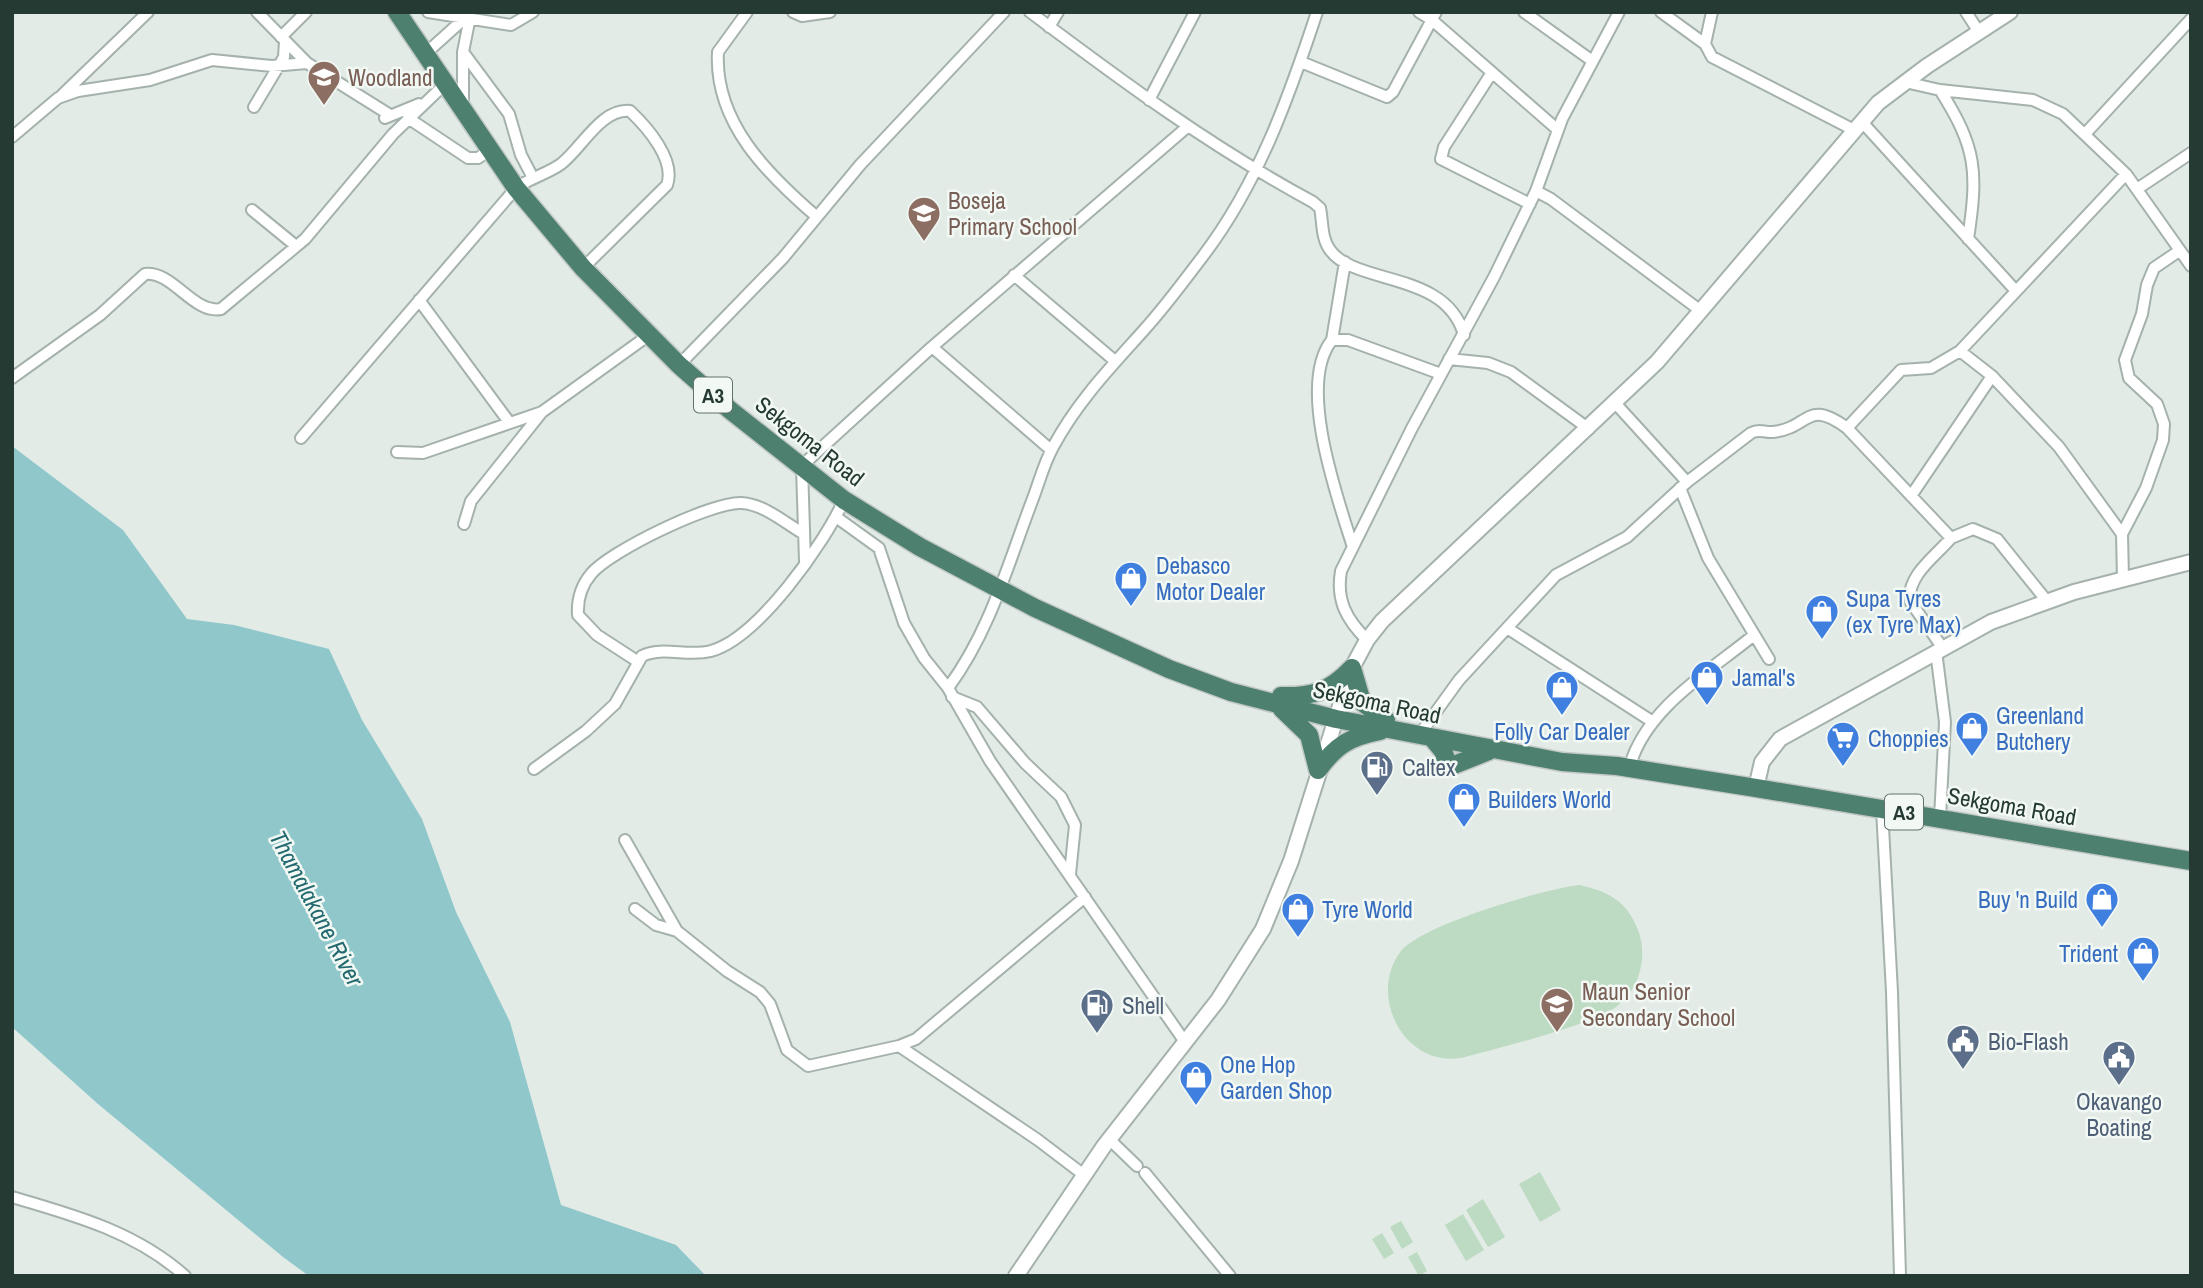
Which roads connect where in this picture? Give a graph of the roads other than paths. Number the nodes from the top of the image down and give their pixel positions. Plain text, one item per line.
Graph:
1 (149, 12) edge
2 (257, 12) edge
3 (306, 12) edge
4 (397, 12) edge
5 (533, 12) edge
6 (747, 12) edge
7 (793, 12) edge
8 (831, 12) edge
9 (1004, 12) edge
10 (1030, 12) edge
11 (1058, 12) edge
12 (1195, 12) edge
13 (1317, 12) edge
14 (1419, 12) edge
15 (1524, 12) edge
16 (1619, 12) edge
17 (1661, 12) edge
18 (1712, 12) edge
19 (1966, 12) edge
20 (2010, 12) edge
21 (435, 14) edge
22 (1434, 16) edge
23 (468, 17) junction
24 (2191, 19) edge
25 (1049, 27) junction
26 (1979, 32) junction
27 (283, 39) junction
28 (1705, 44) junction
29 (463, 52) junction
30 (425, 54) junction
31 (1591, 60) junction
32 (1301, 62) junction
33 (307, 63) junction
34 (279, 66) junction
35 (1491, 74) junction
36 (1905, 82) junction
37 (444, 85) junction
38 (1940, 90) junction
39 (58, 98) junction
40 (1149, 100) junction
41 (425, 102) junction
42 (254, 107) dead end
43 (463, 111) junction
44 (408, 118) junction
45 (1858, 126) junction
46 (1186, 128) junction
47 (1558, 130) junction
48 (2085, 134) junction
49 (12, 136) edge
50 (490, 150) junction
51 (2191, 153) edge
52 (1256, 171) junction
53 (2126, 174) junction
54 (532, 176) junction
55 (516, 188) junction
56 (2137, 189) junction
57 (1536, 191) junction
58 (1530, 204) junction
59 (252, 210) dead end
60 (817, 217) junction
61 (1968, 239) junction
62 (296, 246) junction
63 (2179, 251) junction
64 (1345, 262) junction
65 (2191, 266) edge
66 (583, 268) junction
67 (1014, 275) junction
68 (2017, 290) junction
69 (419, 300) junction
70 (1701, 312) junction
71 (649, 335) junction
72 (1464, 335) junction
73 (1332, 340) junction
74 (932, 347) junction
75 (1960, 351) junction
76 (1449, 359) junction
77 (1115, 361) junction
78 (679, 365) junction
79 (1441, 374) junction
80 (1992, 376) junction
81 (12, 378) edge
82 (1616, 404) junction
83 (542, 412) junction
84 (509, 422) junction
85 (1847, 428) junction
86 (1589, 429) junction
87 (301, 438) dead end
88 (1051, 450) junction
89 (397, 452) dead end
90 (802, 467) junction
91 (1684, 485) junction
92 (1912, 496) junction
93 (844, 500) junction
94 (836, 517) junction
95 (464, 524) dead end
96 (804, 534) junction
97 (2123, 534) junction
98 (1951, 538) junction
99 (1352, 544) junction
100 (804, 561) junction
101 (2191, 562) edge
102 (2123, 579) junction
103 (1001, 591) junction
104 (2046, 600) junction
105 (1507, 628) junction
106 (1754, 635) junction
107 (1367, 639) junction
108 (1939, 649) junction
109 (1769, 659) dead end
110 (638, 661) junction
111 (1352, 668) junction
112 (950, 693) junction
113 (1279, 701) junction
114 (1337, 714) junction
115 (1653, 722) junction
116 (1386, 725) junction
117 (1429, 733) junction
118 (1495, 750) junction
119 (1623, 767) junction
120 (534, 769) dead end
121 (1318, 770) junction
122 (1756, 788) junction
123 (1882, 808) junction
124 (1940, 818) junction
125 (625, 840) dead end
126 (2191, 861) edge
127 (1070, 874) junction
128 (1085, 897) junction
129 (635, 909) dead end
130 (677, 931) junction
131 (1185, 1042) junction
132 (899, 1046) junction
133 (1109, 1139) junction
134 (1084, 1175) junction
135 (12, 1197) edge
136 (185, 1276) edge
137 (1016, 1276) edge
138 (1230, 1276) edge
139 (1900, 1276) edge

1 - 39 street
2 - 27 street
3 - 27 street
4 - 30 highway, Sekgoma Road / A3
5 - 23 street
6 - 60 street
7 - 8 street
9 - 60 street
10 - 25 street
11 - 25 street
12 - 40 street
13 - 32 street
14 - 22 street
15 - 31 street
16 - 31 street
17 - 28 street
18 - 28 street
19 - 26 street
20 - 26 street
21 - 23 street
22 - 32 street
22 - 35 street
23 - 29 street
23 - 30 street
24 - 48 street
25 - 40 street
26 - 36 street
27 - 33 street
27 - 34 street
28 - 45 street
29 - 43 street
29 - 54 street
30 - 37 highway, Sekgoma Road / A3
31 - 47 street
32 - 52 street
33 - 34 street
33 - 41 street
34 - 39 street
34 - 42 street
35 - 47 street
35 - 58 street
36 - 38 street
36 - 45 street
37 - 41 street
37 - 43 highway, Sekgoma Road / A3
38 - 48 street
38 - 61 street
39 - 49 street
40 - 46 street
41 - 44 street
43 - 50 highway, Sekgoma Road / A3
44 - 50 street
44 - 62 street
45 - 61 street
45 - 70 street
46 - 52 street
46 - 67 street
47 - 57 street
48 - 53 street
50 - 55 highway, Sekgoma Road / A3
51 - 56 street
52 - 64 street
52 - 77 street
53 - 56 street
53 - 68 street
54 - 55 street
54 - 66 street
55 - 66 highway, Sekgoma Road / A3
55 - 69 street
56 - 63 street
57 - 58 street
57 - 70 street
58 - 72 street
59 - 62 street
60 - 78 street
61 - 68 street
62 - 81 street
63 - 65 street
63 - 97 street
64 - 72 street
64 - 73 street
66 - 71 highway, Sekgoma Road / A3
67 - 74 street
67 - 77 street
68 - 75 street
69 - 84 street
69 - 87 street
70 - 82 street
71 - 78 highway, Sekgoma Road / A3
71 - 83 street
72 - 76 street
73 - 79 street
73 - 99 street
74 - 88 street
74 - 90 street
75 - 80 street
75 - 85 street
76 - 79 street
76 - 86 street
77 - 88 street
78 - 90 highway, Sekgoma Road / A3
79 - 99 street
80 - 92 street
80 - 97 street
82 - 86 street
82 - 91 street
83 - 84 street
83 - 95 street
84 - 89 street
85 - 91 street
85 - 92 street
86 - 107 street
88 - 103 street
90 - 93 highway, Sekgoma Road / A3
90 - 96 street
91 - 105 street
91 - 106 street
92 - 98 street
93 - 94 street
93 - 103 highway, Sekgoma Road / A3
94 - 100 street
94 - 112 street
96 - 100 street
96 - 110 street
97 - 102 street
98 - 104 street
98 - 108 street
99 - 107 street
100 - 110 street
101 - 102 street
102 - 104 street
103 - 112 street
103 - 113 highway, Sekgoma Road / A3
104 - 108 street
105 - 115 street
105 - 117 street
106 - 109 street
106 - 115 street
107 - 111 street
108 - 122 street
108 - 124 street
110 - 120 street
111 - 113 highway
111 - 114 street
111 - 116 highway
112 - 127 street
112 - 127 street
113 - 114 highway, Sekgoma Road / A3
113 - 121 highway
114 - 116 highway, Sekgoma Road / A3
114 - 121 street
115 - 119 street
116 - 117 highway, Sekgoma Road / A3
116 - 121 highway
117 - 118 highway, Sekgoma Road / A3
117 - 118 highway
117 - 119 highway, Sekgoma Road / A3
118 - 119 highway, Sekgoma Road / A3
119 - 122 highway, Sekgoma Road / A3
121 - 131 street
122 - 123 highway, Sekgoma Road / A3
123 - 124 highway, Sekgoma Road / A3
123 - 139 street
124 - 126 highway, Sekgoma Road / A3
125 - 130 street
127 - 128 street
128 - 131 street
128 - 132 street
129 - 130 street
130 - 132 street
131 - 133 street
132 - 134 street
133 - 134 street
133 - 138 street
134 - 137 street
135 - 136 street

